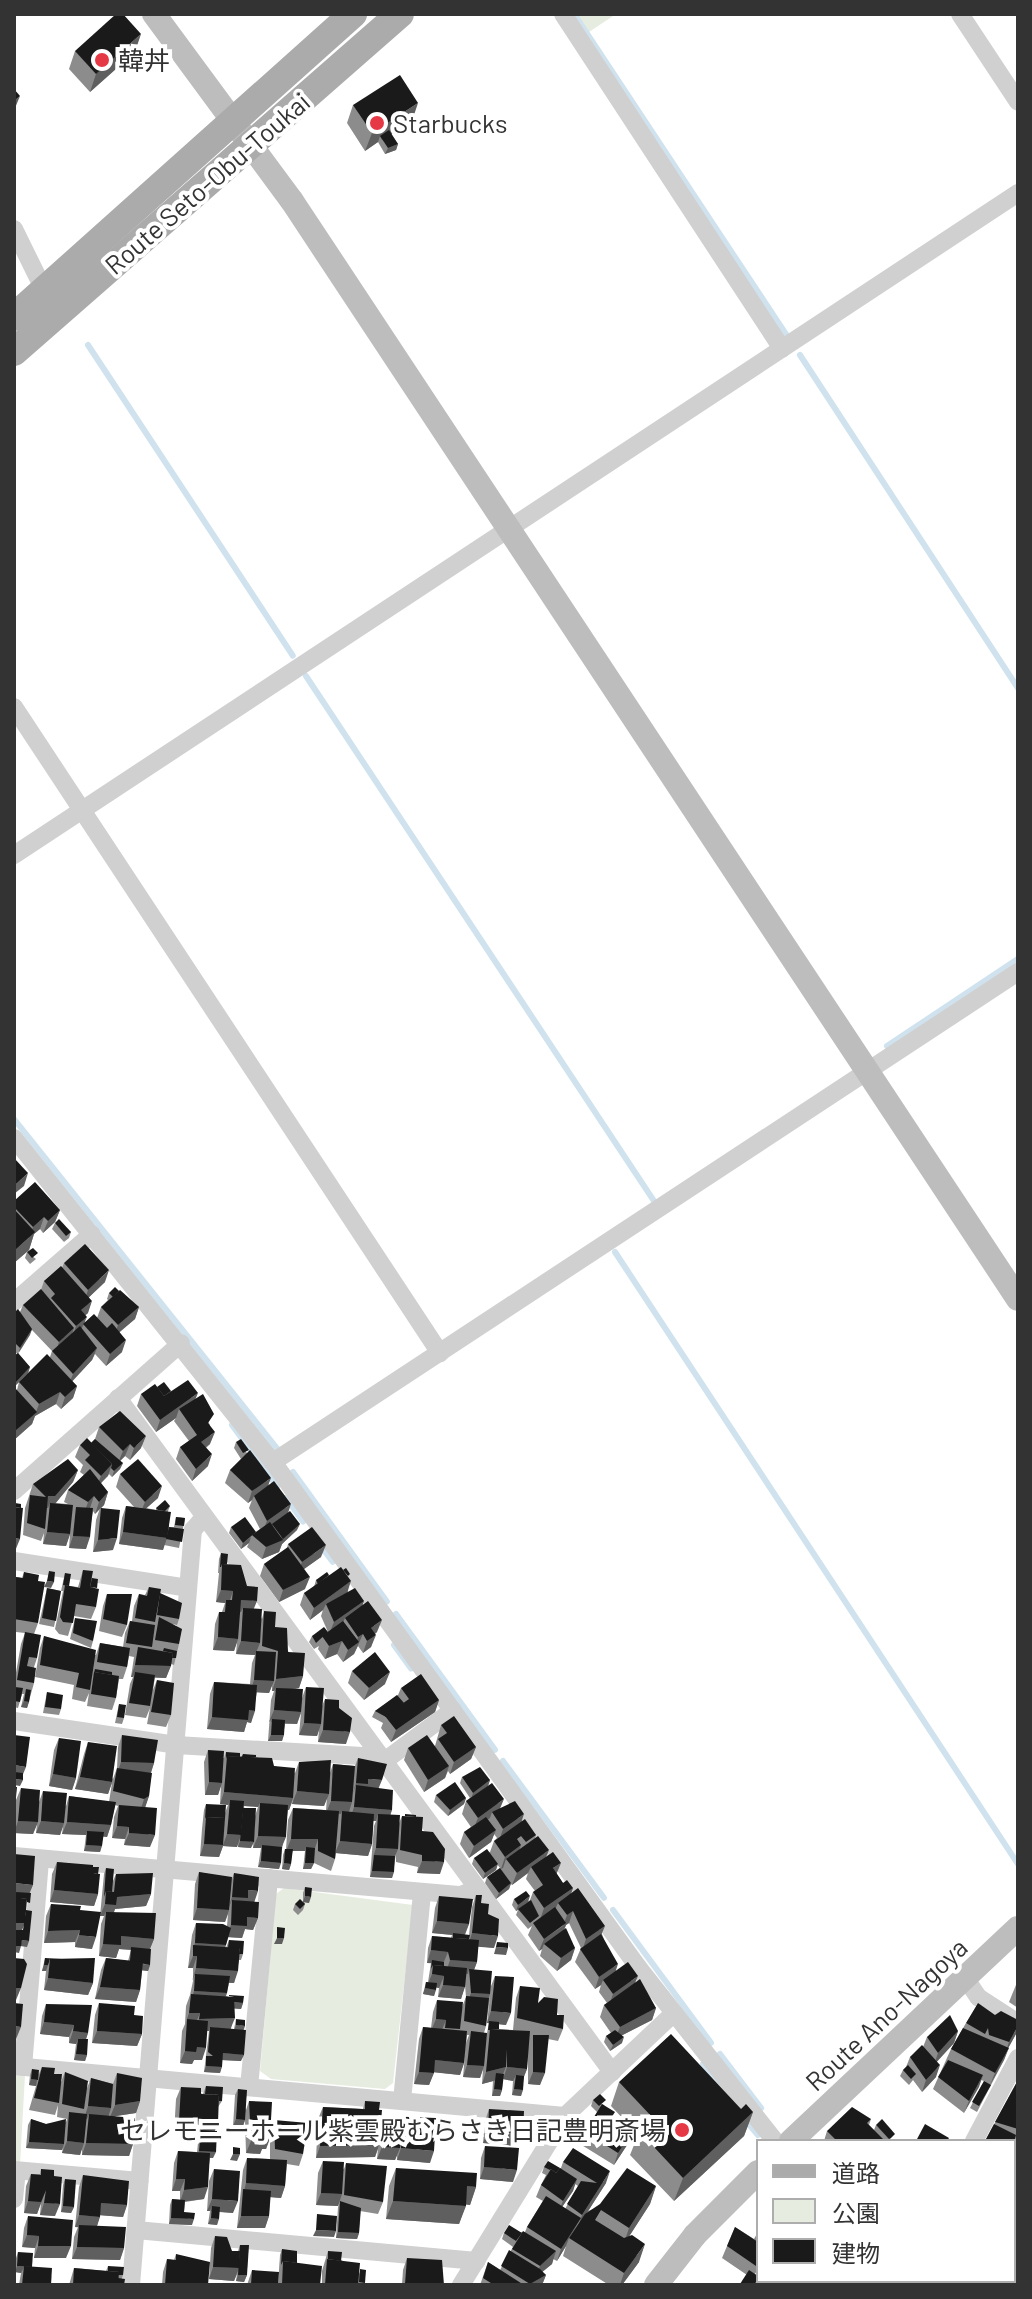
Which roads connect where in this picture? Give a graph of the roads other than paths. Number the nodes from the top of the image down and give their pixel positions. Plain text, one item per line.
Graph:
1 (154, 14) edge
2 (353, 14) edge
3 (400, 14) edge
4 (563, 14) edge
5 (960, 14) edge
6 (1018, 102) edge
7 (234, 121) junction
8 (253, 145) junction
9 (1018, 193) edge
10 (14, 229) edge
11 (44, 290) junction
12 (14, 317) edge
13 (782, 349) junction
14 (14, 352) edge
15 (508, 532) junction
16 (14, 707) edge
17 (83, 809) junction
18 (14, 855) edge
19 (1018, 972) edge
20 (868, 1072) junction
21 (14, 1138) edge
22 (92, 1234) junction
23 (1018, 1299) edge
24 (14, 1302) edge
25 (181, 1343) junction
26 (440, 1353) junction
27 (118, 1398) junction
28 (273, 1462) junction
29 (14, 1491) edge
30 (204, 1517) junction
31 (14, 1561) edge
32 (188, 1588) junction
33 (453, 1710) junction
34 (14, 1721) edge
35 (176, 1745) junction
36 (381, 1760) junction
37 (14, 1856) edge
38 (40, 1859) junction
39 (165, 1869) junction
40 (269, 1878) junction
41 (474, 1890) junction
42 (422, 1892) junction
43 (1018, 1928) edge
44 (24, 1962) edge
45 (966, 1979) junction
46 (674, 2013) junction
47 (1018, 2023) edge
48 (1018, 2058) edge
49 (18, 2066) edge
50 (612, 2072) junction
51 (148, 2078) junction
52 (249, 2087) junction
53 (402, 2101) junction
54 (565, 2116) junction
55 (773, 2139) edge
56 (793, 2139) edge
57 (975, 2139) edge
58 (15, 2170) edge
59 (756, 2174) edge
60 (140, 2181) junction
61 (14, 2199) edge
62 (136, 2230) junction
63 (477, 2261) junction
64 (131, 2285) edge
65 (461, 2285) edge
66 (656, 2285) edge

1 - 7 street
2 - 7 main road, Route Seto-Obu-Toukai
3 - 8 main road, Route Seto-Obu-Toukai
4 - 13 street
5 - 6 street
7 - 8 street
7 - 11 main road, Route Seto-Obu-Toukai
8 - 14 main road, Route Seto-Obu-Toukai
8 - 15 street
9 - 13 street
10 - 11 street
11 - 12 main road, Route Seto-Obu-Toukai
13 - 15 street
15 - 17 street
15 - 20 street
16 - 17 street
17 - 18 street
17 - 26 street
19 - 20 street
20 - 23 street
20 - 26 street
21 - 22 street
22 - 24 street
22 - 25 street
25 - 27 street
25 - 28 street
26 - 28 street
27 - 29 street
27 - 30 street
28 - 33 street
30 - 32 street
30 - 36 street
31 - 32 street
32 - 35 street
33 - 36 street
33 - 46 street
34 - 35 street
35 - 36 street
35 - 39 street
36 - 41 street
37 - 38 street
38 - 39 street
38 - 44 street
39 - 40 street
39 - 51 street
40 - 42 street
40 - 52 street
41 - 42 street
41 - 50 street
42 - 53 street
43 - 45 street, Route Ano-Nagoya
44 - 49 street
45 - 47 street
45 - 56 street, Route Ano-Nagoya
46 - 50 street
46 - 55 street
48 - 57 street
49 - 51 street
50 - 54 street
51 - 52 street
51 - 60 street
52 - 53 street
53 - 54 street
54 - 63 street
58 - 60 street
58 - 61 street
59 - 66 street
60 - 62 street
62 - 63 street
62 - 64 street
63 - 65 street

